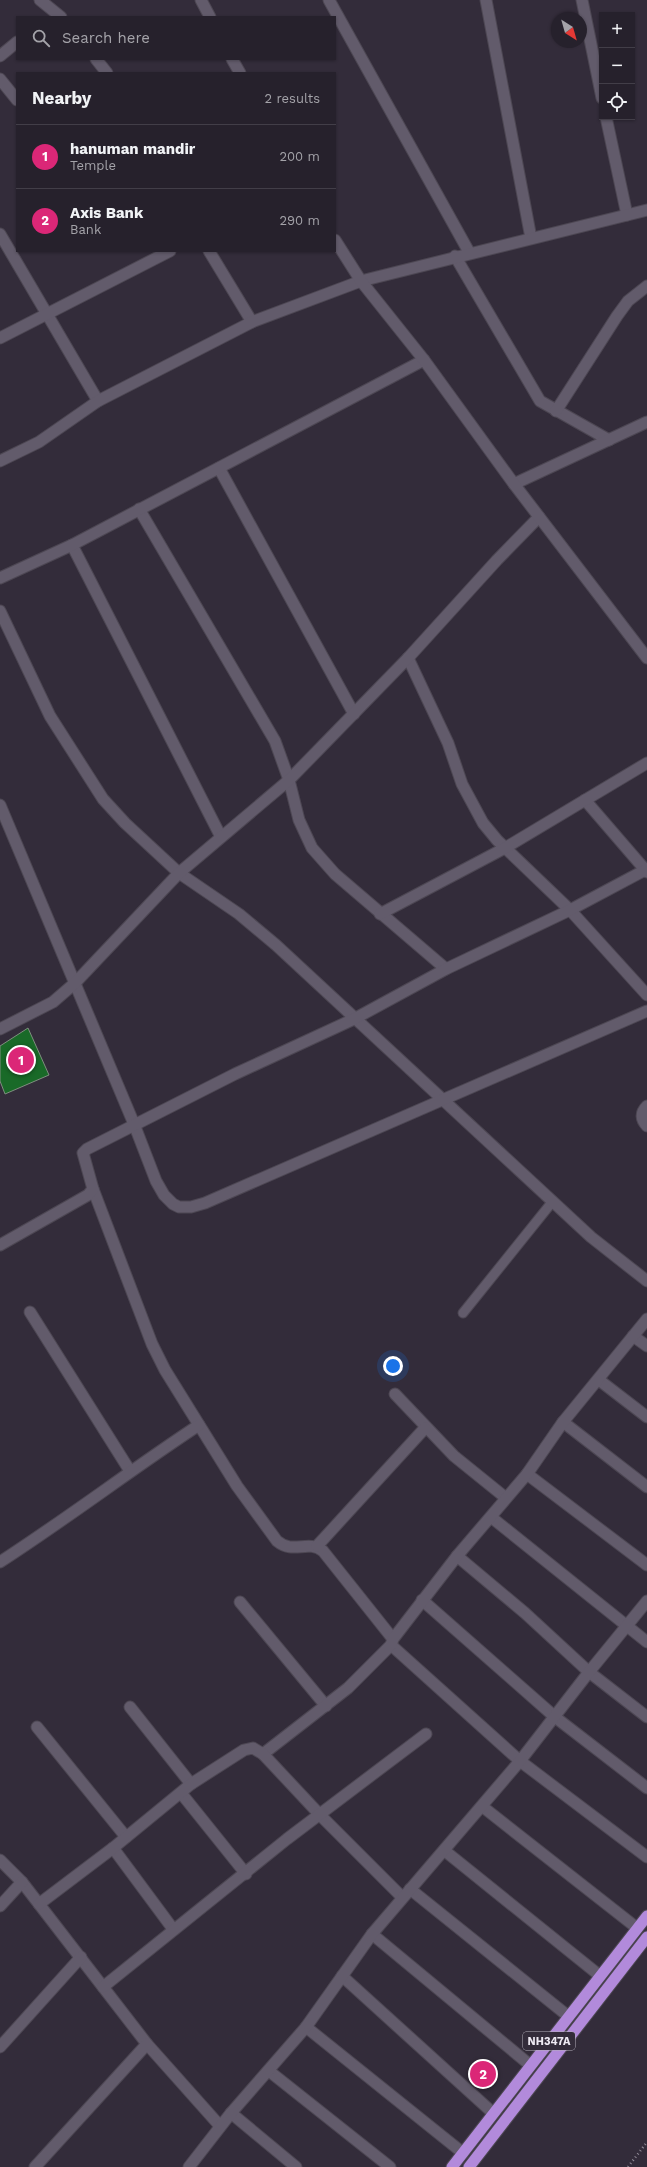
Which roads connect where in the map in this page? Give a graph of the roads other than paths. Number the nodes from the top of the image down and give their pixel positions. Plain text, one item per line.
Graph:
1 (40, 0) edge
2 (201, 0) edge
3 (328, 0) edge
4 (486, 0) edge
5 (582, 0) edge
6 (54, 15) edge
7 (209, 16) edge
8 (16, 43) edge
9 (0, 56) edge
10 (97, 60) edge
11 (233, 60) edge
12 (106, 72) edge
13 (239, 72) edge
14 (0, 79) edge
15 (599, 84) edge
16 (16, 99) edge
17 (607, 120) edge
18 (647, 210) edge
19 (626, 215) junction
20 (0, 234) edge
21 (531, 238) junction
22 (336, 242) edge
23 (12, 243) edge
24 (16, 252) edge
25 (168, 252) edge
26 (210, 252) edge
27 (469, 252) junction
28 (456, 256) junction
29 (361, 281) junction
30 (647, 286) edge
31 (46, 316) junction
32 (252, 322) junction
33 (0, 338) edge
34 (424, 360) junction
35 (98, 401) junction
36 (556, 411) junction
37 (647, 422) edge
38 (609, 440) junction
39 (0, 461) edge
40 (219, 468) junction
41 (514, 484) junction
42 (138, 509) junction
43 (539, 517) junction
44 (72, 545) junction
45 (0, 578) edge
46 (0, 611) edge
47 (408, 658) junction
48 (647, 658) edge
49 (354, 714) junction
50 (647, 763) edge
51 (289, 780) junction
52 (585, 800) junction
53 (0, 805) edge
54 (221, 837) junction
55 (505, 848) junction
56 (646, 870) edge
57 (179, 872) junction
58 (570, 910) junction
59 (380, 914) junction
60 (446, 969) junction
61 (74, 982) junction
62 (647, 995) edge
63 (647, 1011) edge
64 (354, 1019) junction
65 (0, 1029) edge
66 (444, 1099) junction
67 (647, 1106) edge
68 (134, 1124) junction
69 (647, 1126) edge
70 (93, 1189) junction
71 (553, 1202) junction
72 (0, 1245) edge
73 (647, 1281) edge
74 (30, 1312) dead end
75 (463, 1313) dead end
76 (647, 1319) edge
77 (633, 1336) junction
78 (647, 1346) edge
79 (598, 1380) junction
80 (395, 1394) dead end
81 (647, 1417) edge
82 (563, 1422) junction
83 (199, 1425) junction
84 (425, 1428) junction
85 (130, 1471) junction
86 (527, 1474) junction
87 (647, 1487) edge
88 (506, 1498) junction
89 (491, 1517) junction
90 (318, 1546) junction
91 (457, 1556) junction
92 (0, 1562) edge
93 (647, 1565) edge
94 (422, 1600) junction
95 (647, 1600) edge
96 (240, 1602) dead end
97 (626, 1627) junction
98 (392, 1642) junction
99 (647, 1642) edge
100 (589, 1672) junction
101 (326, 1706) junction
102 (130, 1708) dead end
103 (555, 1717) junction
104 (647, 1717) edge
105 (38, 1727) dead end
106 (426, 1734) dead end
107 (262, 1754) junction
108 (520, 1762) junction
109 (191, 1784) junction
110 (647, 1788) edge
111 (182, 1793) junction
112 (483, 1806) junction
113 (321, 1816) junction
114 (126, 1837) junction
115 (113, 1848) junction
116 (445, 1850) junction
117 (647, 1857) edge
118 (0, 1860) edge
119 (246, 1874) junction
120 (22, 1882) junction
121 (406, 1893) junction
122 (39, 1904) junction
123 (0, 1906) edge
124 (647, 1916) edge
125 (637, 1928) junction
126 (173, 1929) junction
127 (372, 1934) junction
128 (647, 1937) edge
129 (81, 1956) junction
130 (600, 1975) junction
131 (342, 1976) junction
132 (103, 1987) junction
133 (568, 2016) junction
134 (306, 2027) junction
135 (147, 2044) junction
136 (0, 2047) edge
137 (530, 2065) junction
138 (269, 2071) junction
139 (231, 2113) junction
140 (493, 2113) junction
141 (220, 2126) junction
142 (463, 2153) junction
143 (195, 2165) edge
144 (35, 2167) edge
145 (296, 2167) edge
146 (390, 2167) edge
147 (452, 2167) edge
148 (469, 2167) edge

1 - 6 street
2 - 7 street
3 - 27 street
4 - 21 street
5 - 15 street
8 - 9 street
10 - 12 street
11 - 13 street
14 - 16 street
17 - 19 street
18 - 19 street
19 - 21 street
20 - 23 street
21 - 27 street
22 - 29 street
24 - 31 street
25 - 31 street
26 - 32 street
27 - 28 street
28 - 29 street
28 - 36 street
29 - 32 street
29 - 34 street
30 - 36 street
31 - 33 street
31 - 35 street
32 - 35 street
34 - 40 street
34 - 41 street
35 - 39 street
36 - 38 street
37 - 38 street
38 - 41 street
40 - 42 street
40 - 49 street
41 - 43 street
42 - 44 street
42 - 51 street
43 - 47 street
43 - 48 street
44 - 45 street
44 - 54 street
46 - 57 street
47 - 49 street
47 - 55 street
49 - 51 street
50 - 52 street
51 - 54 street
51 - 59 street
52 - 55 street
52 - 56 street
53 - 61 street
54 - 57 street
55 - 58 street
55 - 59 street
56 - 58 street
57 - 61 street
57 - 64 street
58 - 60 street
58 - 62 street
59 - 60 street
60 - 64 street
61 - 65 street
61 - 68 street
63 - 66 street
64 - 66 street
64 - 68 street
66 - 68 street
66 - 71 street
67 - 69 street
68 - 70 street
70 - 72 street
70 - 83 street
71 - 73 street
71 - 75 lane
74 - 85 street
76 - 77 street
77 - 78 street
77 - 79 street
79 - 81 street
79 - 82 street
80 - 84 street
82 - 86 street
82 - 87 street
83 - 85 street
83 - 90 street
84 - 88 street
84 - 90 street
85 - 92 street
86 - 88 street
86 - 93 street
88 - 89 street
89 - 91 street
89 - 97 street
90 - 98 street
91 - 94 street
91 - 100 street
94 - 98 street
94 - 103 street
95 - 97 street
96 - 101 street
97 - 99 street
97 - 100 street
98 - 101 street
98 - 108 street
100 - 103 street
100 - 104 street
101 - 107 street
102 - 109 street
103 - 108 street
103 - 110 street
105 - 114 street
106 - 113 street
107 - 109 street
107 - 113 street
108 - 112 street
108 - 117 street
109 - 111 street
111 - 114 street
111 - 119 street
112 - 116 street
112 - 125 street
113 - 119 street
113 - 121 street
114 - 115 street
115 - 122 street
115 - 126 street
116 - 121 street
116 - 130 street
118 - 120 street
119 - 126 street
120 - 122 street
120 - 123 street
121 - 127 street
121 - 133 street
122 - 129 street
124 - 125 highway, NH347A
125 - 130 highway, NH347A
126 - 132 street
127 - 131 street
127 - 137 street
128 - 148 highway, NH347A
129 - 132 street
129 - 136 street
130 - 133 highway, NH347A
131 - 134 street
131 - 140 street
132 - 135 street
133 - 137 highway, NH347A
134 - 138 street
134 - 142 street
135 - 141 street
135 - 144 street
137 - 140 highway, NH347A
138 - 139 street
138 - 146 street
139 - 141 street
139 - 145 street
140 - 142 highway, NH347A
141 - 143 street
142 - 147 highway, NH347A

